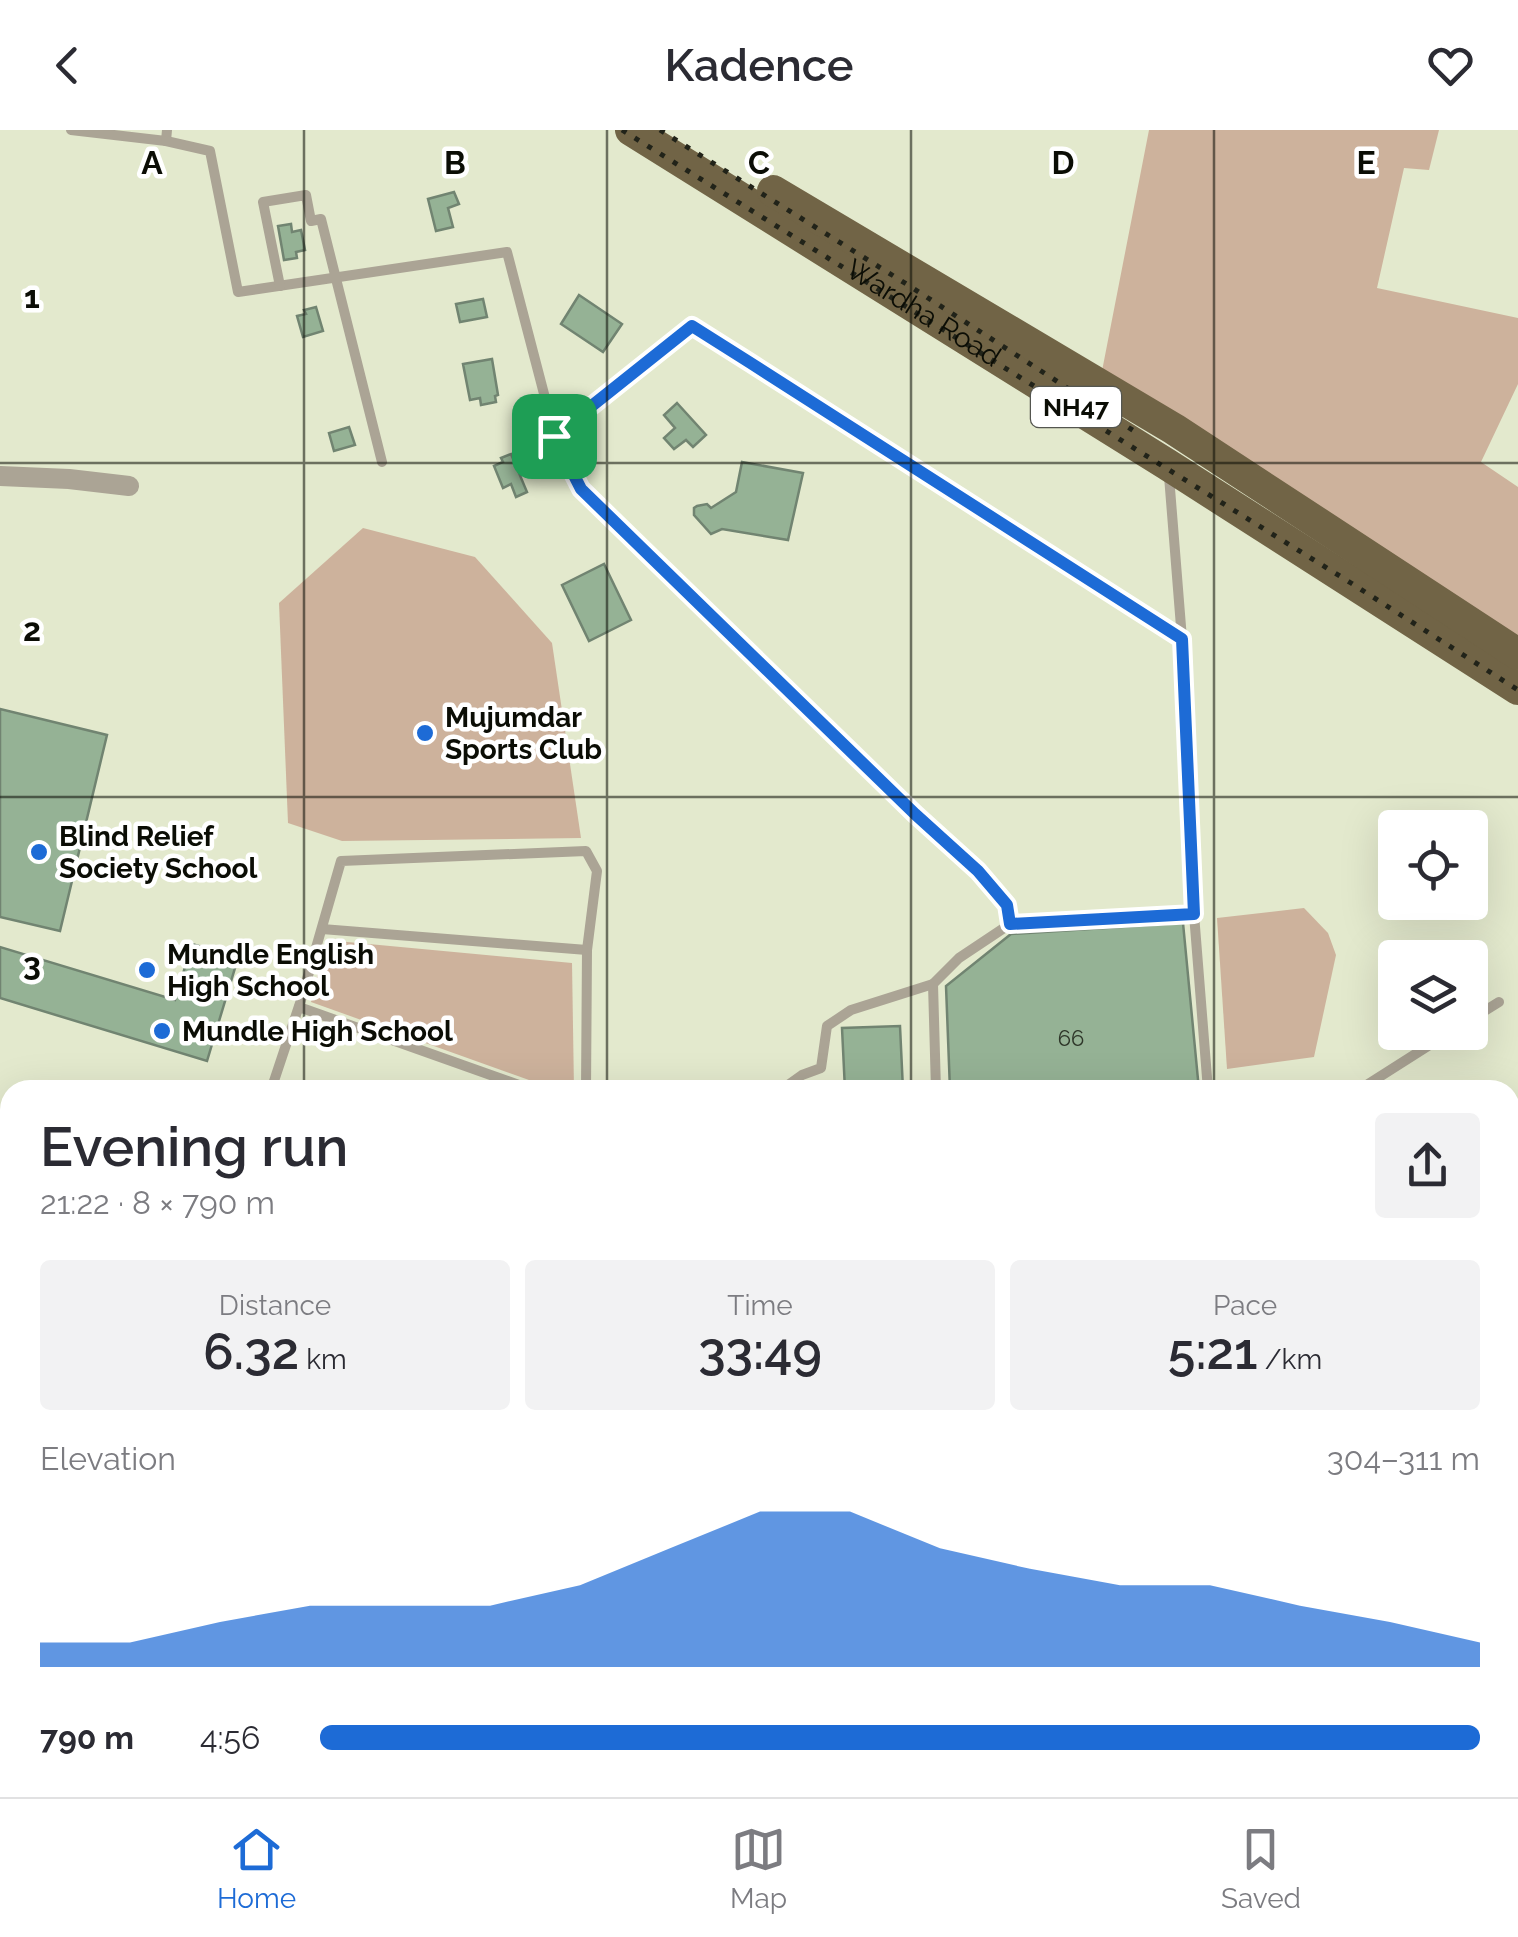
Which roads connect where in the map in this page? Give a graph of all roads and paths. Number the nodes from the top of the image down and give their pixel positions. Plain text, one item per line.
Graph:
1 (71, 130) edge
2 (631, 130) edge
3 (670, 130) edge
4 (166, 136) edge
5 (337, 277) junction
6 (280, 286) junction
7 (554, 436) junction
8 (382, 462) dead end
9 (1168, 466) junction
10 (0, 476) edge
11 (129, 486) dead end
12 (1182, 639) junction
13 (1518, 654) edge
14 (1518, 689) edge
15 (1194, 914) junction
16 (1010, 924) junction
17 (322, 929) junction
18 (586, 950) junction
19 (933, 984) junction
20 (1500, 1002) dead end
21 (299, 1007) junction
22 (1488, 1009) edge
23 (1422, 1050) edge
24 (273, 1080) edge
25 (505, 1080) edge
26 (586, 1080) edge
27 (794, 1080) edge
28 (936, 1080) edge
29 (1207, 1080) edge
30 (1376, 1080) edge

1 - 4 lane
2 - 9 highway, Wardha Road / NH47
3 - 13 highway, Wardha Road / NH47
4 - 6 lane
5 - 6 lane
5 - 6 lane
5 - 7 lane
5 - 8 lane
7 - 12 lane
7 - 16 lane
9 - 12 lane
9 - 14 highway, Wardha Road / NH47
10 - 11 street
12 - 15 lane
15 - 16 lane
15 - 29 lane
16 - 19 lane
17 - 18 lane
17 - 18 lane
17 - 21 lane
18 - 26 lane
19 - 27 lane
19 - 28 lane
20 - 22 lane
21 - 24 lane
21 - 25 lane
23 - 30 lane

